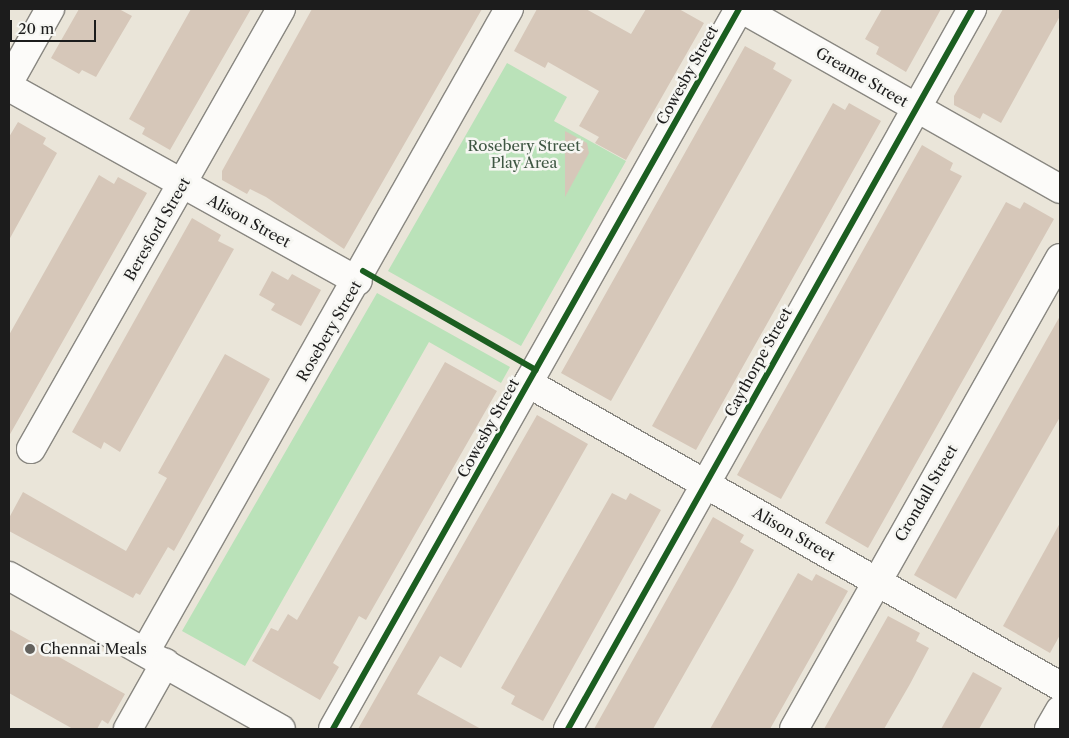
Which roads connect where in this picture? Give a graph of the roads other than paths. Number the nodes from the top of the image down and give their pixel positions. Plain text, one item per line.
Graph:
1 (50, 9) edge
2 (281, 9) edge
3 (509, 9) edge
4 (741, 9) edge
5 (972, 9) edge
6 (9, 82) edge
7 (9, 87) edge
8 (916, 108) junction
9 (183, 184) junction
10 (1060, 189) edge
11 (1060, 258) edge
12 (358, 281) junction
13 (528, 382) junction
14 (30, 449) dead end
15 (704, 483) junction
16 (9, 576) edge
17 (876, 581) junction
18 (155, 658) junction
19 (1060, 686) edge
20 (1060, 710) edge
21 (128, 729) edge
22 (281, 729) edge
23 (333, 729) edge
24 (568, 729) edge
25 (794, 729) edge
26 (1049, 729) edge

1 - 6 street
2 - 9 street, Beresford Street
3 - 12 street, Rosebery Street
4 - 8 street, Greame Street
4 - 13 street, Cowesby Street
5 - 8 street, Caythorpe Street
7 - 9 street, Alison Street
8 - 10 street, Greame Street
8 - 15 street, Caythorpe Street
9 - 12 street, Alison Street
9 - 14 street, Beresford Street
11 - 17 street, Crondall Street
12 - 18 street, Rosebery Street
13 - 15 street, Alison Street
13 - 23 street, Cowesby Street
15 - 17 street, Alison Street
15 - 24 street, Caythorpe Street
16 - 18 street
17 - 19 street, Alison Street
17 - 25 street, Crondall Street
18 - 21 street, Rosebery Street
18 - 22 street
20 - 26 street

